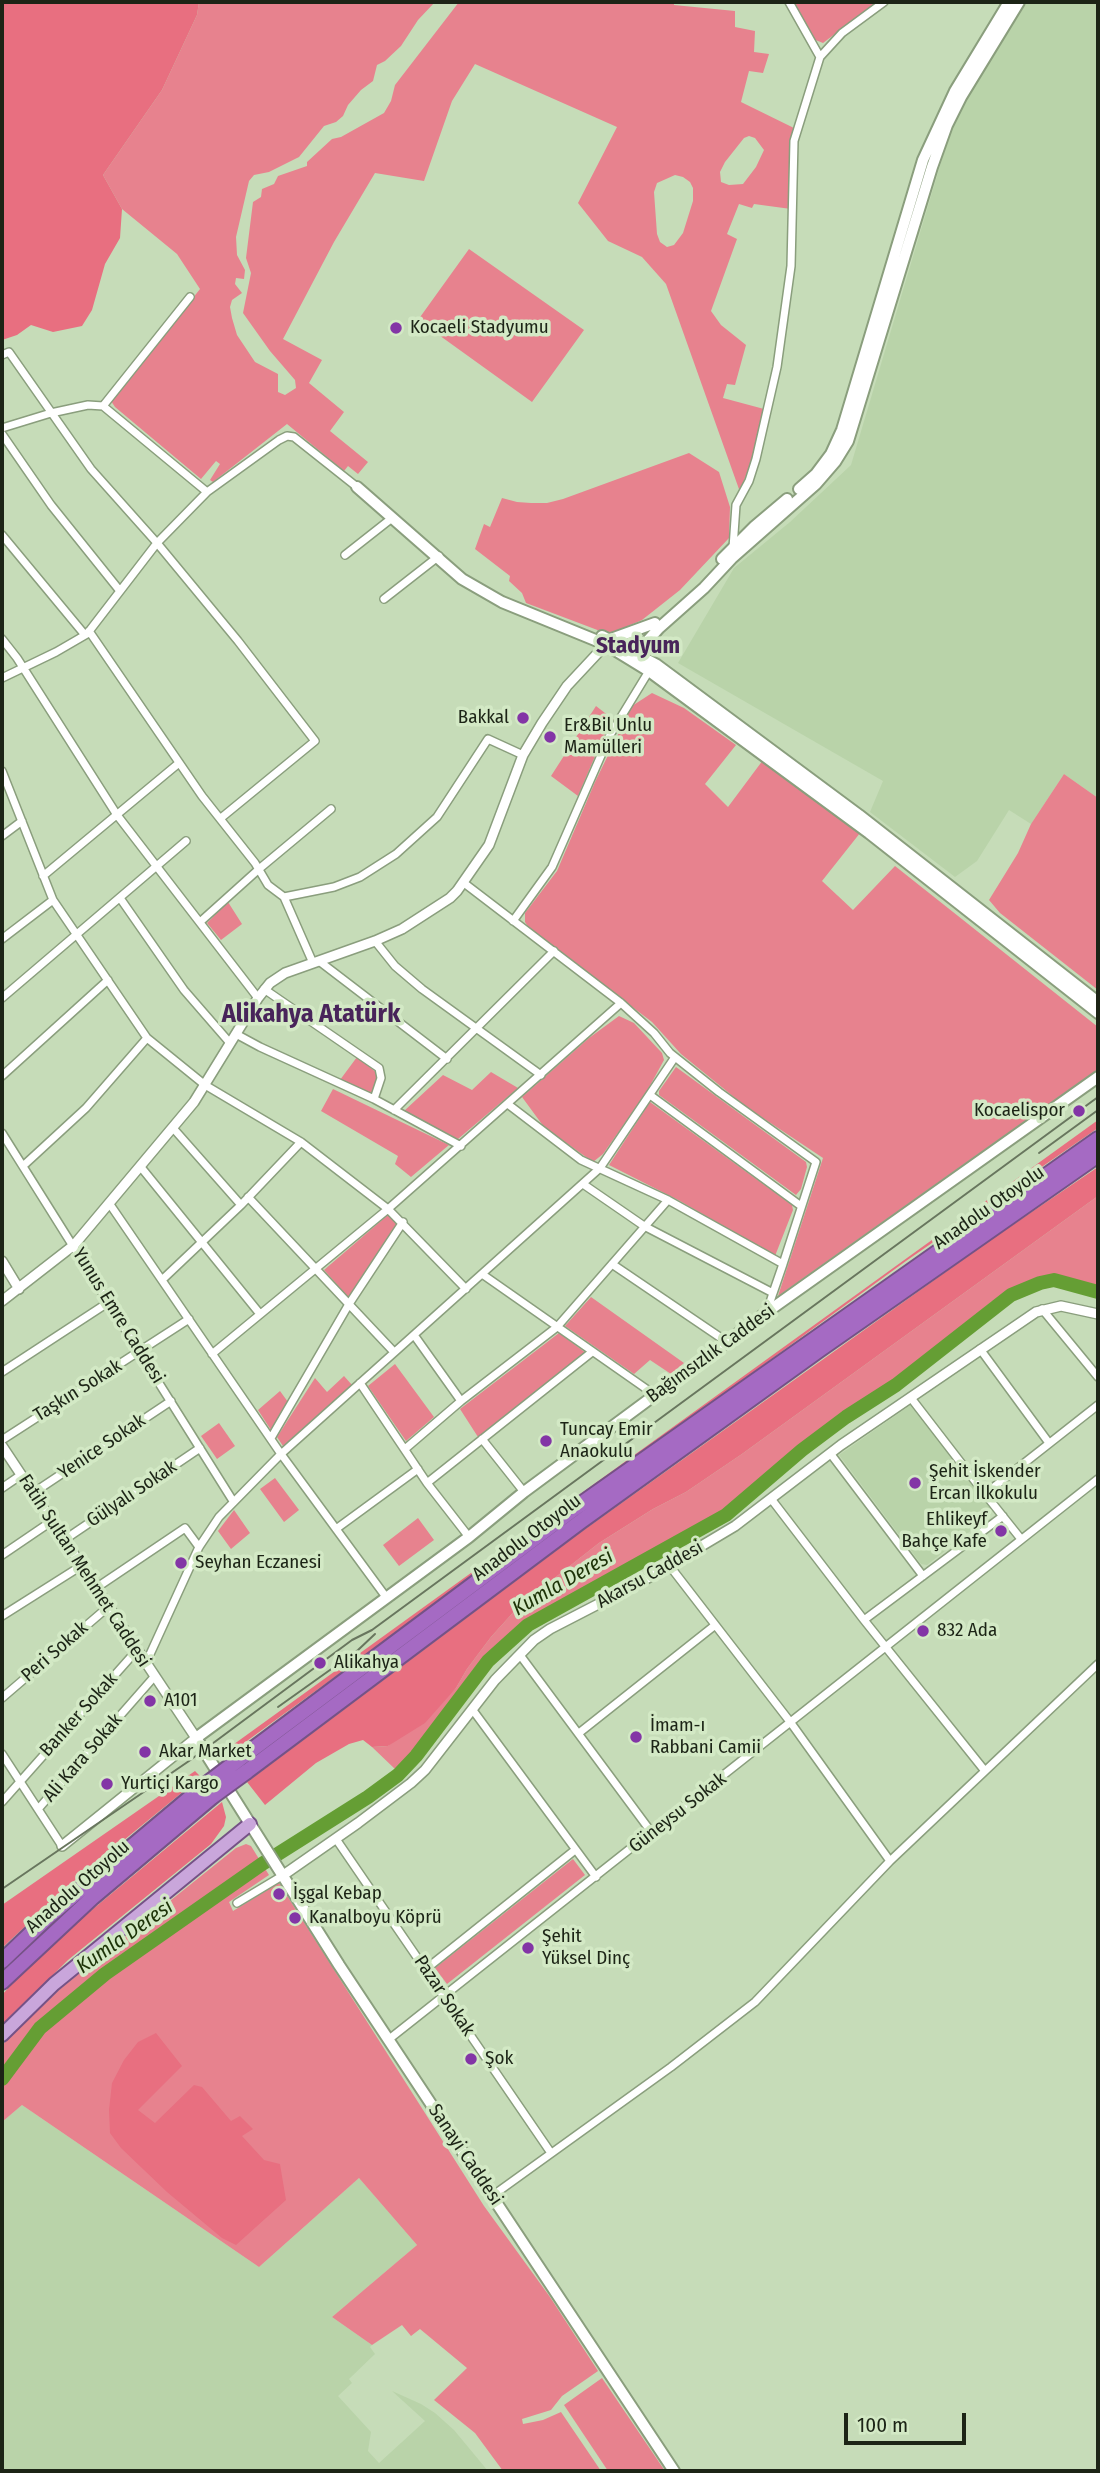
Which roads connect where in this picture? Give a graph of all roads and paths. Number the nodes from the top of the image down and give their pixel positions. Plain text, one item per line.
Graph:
1 (789, 2) edge
2 (884, 2) edge
3 (1009, 2) edge
4 (1019, 2) edge
5 (820, 57) junction
6 (190, 297) dead end
7 (2, 355) edge
8 (103, 406) junction
9 (51, 413) junction
10 (2, 428) edge
11 (2, 434) edge
12 (358, 486) junction
13 (207, 492) junction
14 (392, 518) junction
15 (2, 535) edge
16 (158, 543) junction
17 (734, 552) junction
18 (345, 555) dead end
19 (438, 556) junction
20 (120, 591) junction
21 (384, 599) dead end
22 (657, 626) junction
23 (87, 633) junction
24 (2, 639) edge
25 (608, 642) junction
26 (631, 656) junction
27 (23, 668) junction
28 (653, 668) junction
29 (2, 678) edge
30 (523, 755) junction
31 (179, 763) junction
32 (2, 771) edge
33 (331, 810) dead end
34 (117, 815) junction
35 (220, 818) junction
36 (856, 819) junction
37 (22, 821) junction
38 (2, 836) edge
39 (186, 841) dead end
40 (157, 866) junction
41 (259, 869) junction
42 (43, 876) junction
43 (464, 883) junction
44 (284, 897) junction
45 (120, 898) junction
46 (53, 900) junction
47 (513, 921) junction
48 (200, 922) junction
49 (76, 934) junction
50 (2, 939) edge
51 (374, 942) junction
52 (554, 951) junction
53 (316, 962) junction
54 (108, 980) junction
55 (264, 989) junction
56 (2, 998) edge
57 (258, 998) junction
58 (1098, 1002) edge
59 (621, 1003) junction
60 (1098, 1013) edge
61 (476, 1030) junction
62 (236, 1034) junction
63 (148, 1038) junction
64 (230, 1043) junction
65 (675, 1057) junction
66 (447, 1059) junction
67 (541, 1075) junction
68 (2, 1076) edge
69 (1098, 1077) edge
70 (205, 1085) junction
71 (650, 1095) junction
72 (374, 1099) junction
73 (509, 1105) junction
74 (394, 1110) junction
75 (173, 1128) junction
76 (2, 1133) edge
77 (1098, 1139) edge
78 (301, 1142) junction
79 (461, 1146) junction
80 (1098, 1155) edge
81 (23, 1166) junction
82 (140, 1166) junction
83 (600, 1168) junction
84 (583, 1184) junction
85 (248, 1197) junction
86 (668, 1200) junction
87 (109, 1203) junction
88 (241, 1205) junction
89 (802, 1206) junction
90 (388, 1209) junction
91 (403, 1222) junction
92 (644, 1226) junction
93 (203, 1241) junction
94 (74, 1245) junction
95 (2, 1261) edge
96 (612, 1264) junction
97 (783, 1264) junction
98 (316, 1269) junction
99 (482, 1274) junction
100 (163, 1279) junction
101 (19, 1289) junction
102 (466, 1289) junction
103 (773, 1293) junction
104 (2, 1301) edge
105 (109, 1302) junction
106 (349, 1304) junction
107 (1042, 1309) junction
108 (767, 1312) junction
109 (260, 1314) junction
110 (1098, 1314) edge
111 (189, 1319) junction
112 (557, 1326) junction
113 (414, 1335) junction
114 (727, 1342) junction
115 (980, 1349) junction
116 (140, 1352) junction
117 (394, 1352) junction
118 (592, 1352) junction
119 (212, 1354) junction
120 (2, 1372) edge
121 (1098, 1377) edge
122 (360, 1383) junction
123 (655, 1395) junction
124 (911, 1398) junction
125 (171, 1401) junction
126 (461, 1401) junction
127 (1098, 1405) edge
128 (271, 1438) junction
129 (482, 1439) junction
130 (2, 1440) edge
131 (1049, 1443) junction
132 (2, 1446) edge
133 (200, 1448) junction
134 (405, 1449) junction
135 (830, 1453) junction
136 (281, 1454) junction
137 (418, 1469) junction
138 (21, 1475) junction
139 (1098, 1479) edge
140 (427, 1483) junction
141 (2, 1488) edge
142 (524, 1492) junction
143 (33, 1493) junction
144 (985, 1494) junction
145 (772, 1500) junction
146 (233, 1501) junction
147 (1003, 1516) junction
148 (52, 1521) junction
149 (336, 1529) junction
150 (469, 1537) junction
151 (1021, 1539) junction
152 (64, 1540) junction
153 (199, 1547) junction
154 (2, 1555) edge
155 (669, 1565) junction
156 (81, 1566) junction
157 (923, 1576) junction
158 (96, 1588) junction
159 (386, 1597) junction
160 (108, 1607) junction
161 (2, 1616) edge
162 (864, 1620) junction
163 (714, 1626) junction
164 (884, 1646) junction
165 (137, 1650) junction
166 (520, 1655) junction
167 (146, 1663) junction
168 (1098, 1664) edge
169 (154, 1677) junction
170 (2, 1698) edge
171 (472, 1709) junction
172 (791, 1723) junction
173 (579, 1733) junction
174 (196, 1738) junction
175 (2, 1754) edge
176 (241, 1766) junction
177 (985, 1770) junction
178 (20, 1781) junction
179 (208, 1791) junction
180 (2, 1802) edge
181 (39, 1808) junction
182 (250, 1824) junction
183 (652, 1833) junction
184 (258, 1838) joint
185 (336, 1839) junction
186 (62, 1846) joint
187 (575, 1850) junction
188 (890, 1861) junction
189 (280, 1872) junction
190 (596, 1877) junction
191 (237, 1903) dead end
192 (2, 1961) edge
193 (426, 1969) junction
194 (2, 1982) edge
195 (444, 1996) junction
196 (2, 2035) edge
197 (388, 2040) junction
198 (551, 2153) junction
199 (492, 2196) junction
200 (674, 2471) edge

1 - 5 street
2 - 5 street
3 - 17 main road
4 - 17 main road
5 - 17 street
6 - 8 street
7 - 9 street
8 - 9 street
8 - 13 street
9 - 10 street
9 - 16 street
11 - 20 street
12 - 13 street
12 - 14 main road
12 - 19 main road
13 - 16 street
14 - 18 street
14 - 19 main road
15 - 23 street
16 - 20 street
16 - 35 street
17 - 22 main road
19 - 21 street
19 - 25 main road
20 - 23 street
22 - 25 main road
22 - 26 main road
22 - 28 main road
23 - 27 street
23 - 31 street
24 - 27 street
25 - 26 main road
25 - 30 street
26 - 28 main road
27 - 29 street
27 - 34 street
28 - 36 main road
28 - 47 street
30 - 43 street
30 - 44 street
31 - 34 street
31 - 35 street
32 - 37 street
33 - 41 street
34 - 40 street
34 - 42 street
35 - 41 street
36 - 58 main road
36 - 60 main road
37 - 38 street
37 - 42 street
39 - 40 street
40 - 45 street
40 - 48 street
41 - 44 street
41 - 48 street
42 - 46 street
43 - 47 street
43 - 51 street
44 - 53 street
45 - 49 street
45 - 64 street
46 - 49 street
46 - 50 street
47 - 52 street
48 - 57 street
49 - 54 street
49 - 56 street
51 - 53 street
51 - 61 street
52 - 59 street
52 - 61 street
53 - 55 street
53 - 66 street
54 - 63 street
54 - 68 street
55 - 57 street
55 - 72 street
57 - 62 street
59 - 65 street
59 - 67 street
61 - 66 street
61 - 67 street
62 - 64 street
62 - 72 street
63 - 70 street
63 - 81 street
64 - 70 street
65 - 71 street
65 - 89 street
66 - 74 street
67 - 73 street
69 - 108 main road, Bağımsızlık Caddesi
70 - 75 street
70 - 78 street
71 - 83 street
71 - 89 street
72 - 74 street
73 - 79 street
73 - 83 street
74 - 79 street
75 - 82 street
75 - 88 street
76 - 81 street, Yunus Emre Caddesi
77 - 176 highway, Anadolu Otoyolu
78 - 85 street
78 - 90 street
79 - 90 street
80 - 176 highway, Anadolu Otoyolu
81 - 94 street, Yunus Emre Caddesi
82 - 87 street
82 - 93 street
83 - 84 street
83 - 86 street
84 - 92 street
84 - 99 street
85 - 88 street
85 - 98 street
86 - 92 street
86 - 97 street
87 - 94 street
87 - 100 street
88 - 93 street
89 - 97 street
90 - 91 street
90 - 98 street
91 - 102 street
91 - 106 street
92 - 96 street
92 - 103 street
93 - 100 street
93 - 109 street
94 - 101 street
94 - 105 street, Yunus Emre Caddesi
95 - 101 street
96 - 112 street
96 - 114 street
97 - 103 street
98 - 106 street
98 - 109 street
99 - 102 street
99 - 112 street
100 - 111 street
101 - 104 street
102 - 113 street
103 - 108 street
105 - 116 street, Yunus Emre Caddesi
105 - 120 street
106 - 117 street
106 - 128 street
107 - 110 street
107 - 115 street, Akarsu Caddesi
107 - 121 street
108 - 114 main road, Bağımsızlık Caddesi
109 - 119 street
111 - 116 street, Taşkın Sokak
111 - 119 street
112 - 118 street
112 - 126 street
113 - 117 street
113 - 126 street
114 - 123 main road, Bağımsızlık Caddesi
115 - 124 street, Akarsu Caddesi
115 - 131 street
116 - 125 street, Yunus Emre Caddesi
116 - 130 street, Taşkın Sokak
117 - 122 street
118 - 123 street
118 - 129 street
119 - 128 street
122 - 134 street
122 - 136 street
123 - 142 main road, Bağımsızlık Caddesi
124 - 135 street, Akarsu Caddesi
124 - 144 street
125 - 133 street, Yunus Emre Caddesi
125 - 143 street, Yenice Sokak
126 - 134 street
127 - 131 street
128 - 136 street
129 - 140 street
129 - 142 street
131 - 144 street
132 - 138 street, Fatih Sultan Mehmet Caddesi
133 - 146 street, Yunus Emre Caddesi
133 - 152 street, Gülyalı Sokak
134 - 137 street
135 - 145 street, Akarsu Caddesi
135 - 157 street
136 - 146 street
136 - 149 street
137 - 140 street
137 - 149 street
138 - 141 street
138 - 143 street, Fatih Sultan Mehmet Caddesi
139 - 151 street, Güneysu Sokak
140 - 150 street
142 - 150 main road, Bağımsızlık Caddesi
143 - 148 street, Fatih Sultan Mehmet Caddesi
144 - 147 street
145 - 155 street, Akarsu Caddesi
145 - 162 street
146 - 153 street
147 - 151 street
147 - 157 street
148 - 152 street, Fatih Sultan Mehmet Caddesi
148 - 154 street
149 - 159 street
150 - 159 main road, Bağımsızlık Caddesi
151 - 164 street, Güneysu Sokak
152 - 156 street, Fatih Sultan Mehmet Caddesi
153 - 158 street
153 - 167 street
155 - 163 street
155 - 166 street, Akarsu Caddesi
156 - 158 street, Fatih Sultan Mehmet Caddesi
156 - 161 street
157 - 162 street
158 - 160 street, Fatih Sultan Mehmet Caddesi
159 - 174 main road, Bağımsızlık Caddesi
160 - 165 street, Fatih Sultan Mehmet Caddesi
160 - 170 street, Peri Sokak
162 - 164 street
163 - 172 street
163 - 173 street
164 - 172 street, Güneysu Sokak
164 - 177 street
165 - 167 street, Fatih Sultan Mehmet Caddesi
165 - 178 street, Banker Sokak
166 - 171 street, Akarsu Caddesi
166 - 173 street
167 - 169 street, Fatih Sultan Mehmet Caddesi
168 - 177 street
169 - 174 street, Fatih Sultan Mehmet Caddesi
169 - 181 street, Ali Kara Sokak
171 - 185 street, Akarsu Caddesi
171 - 187 street
172 - 183 street, Güneysu Sokak
172 - 188 street
173 - 183 street
174 - 182 main road, Fatih Sultan Mehmet Caddesi
174 - 186 street
175 - 178 street
176 - 179 highway, Anadolu Otoyolu, bridge
177 - 188 street
178 - 180 street, Banker Sokak
178 - 181 street
179 - 192 highway, Anadolu Otoyolu
179 - 194 highway, Anadolu Otoyolu
181 - 186 street
182 - 184 main road, Fatih Sultan Mehmet Caddesi
182 - 196 main road
183 - 190 street, Güneysu Sokak
184 - 189 main road, Sanayi Caddesi
185 - 189 street, Akarsu Caddesi
185 - 193 street, Pazar Sokak
187 - 190 street
187 - 193 street
188 - 198 street
189 - 191 street, Akarsu Caddesi
189 - 197 main road, Sanayi Caddesi
190 - 195 street, Güneysu Sokak
193 - 195 street, Pazar Sokak
195 - 197 street, Güneysu Sokak
195 - 198 street, Pazar Sokak
197 - 199 main road, Sanayi Caddesi
198 - 199 street
199 - 200 main road, Sanayi Caddesi

